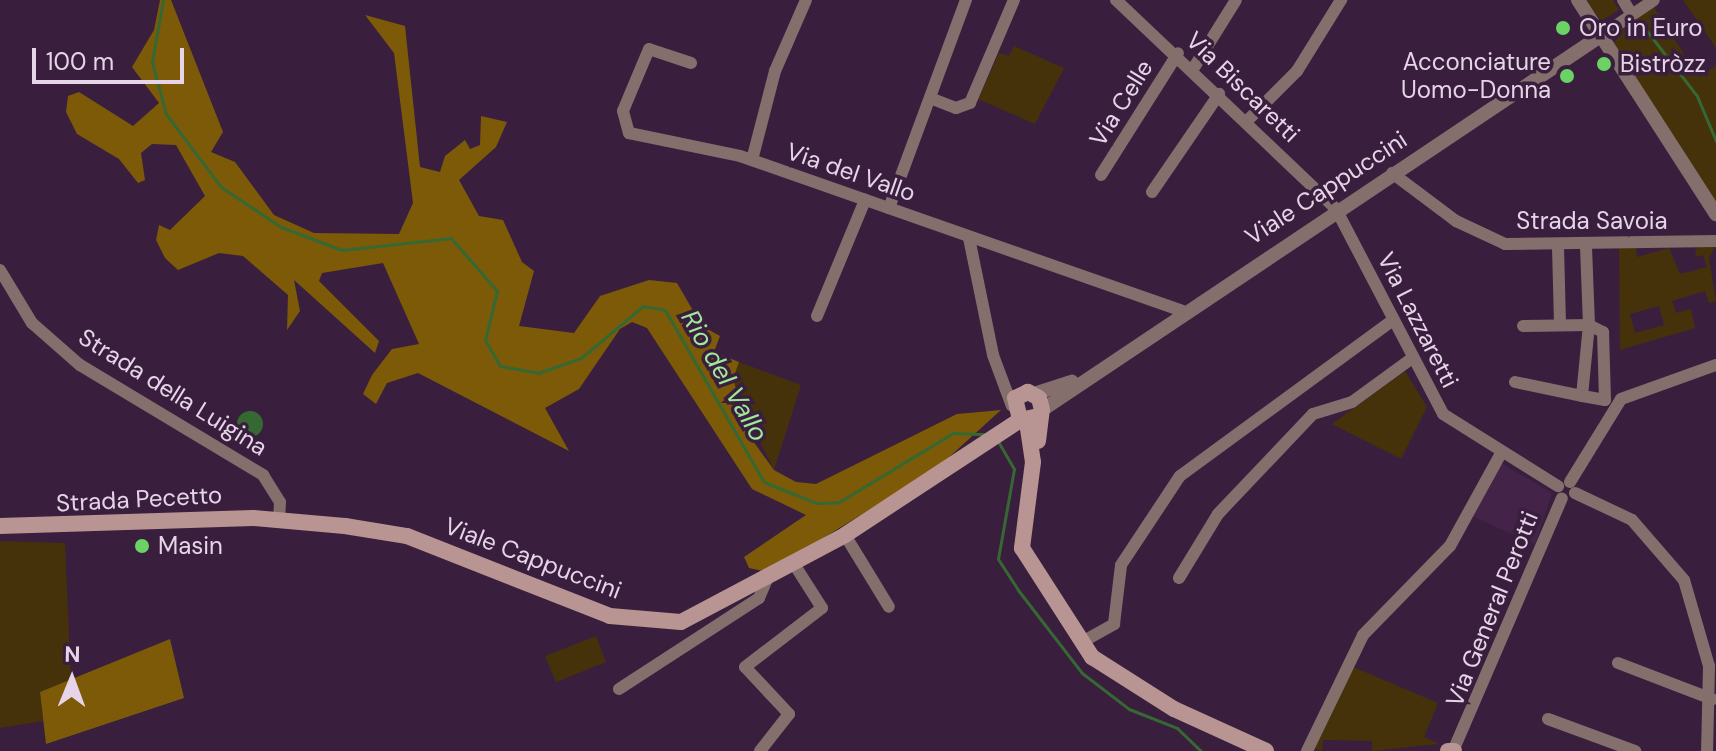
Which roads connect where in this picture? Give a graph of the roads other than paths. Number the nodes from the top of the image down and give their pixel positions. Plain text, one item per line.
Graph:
1 (806, 0) edge
2 (966, 0) edge
3 (1014, 0) edge
4 (1116, 0) edge
5 (1236, 0) edge
6 (1341, 0) edge
7 (1578, 0) edge
8 (1623, 0) edge
9 (1654, 0) edge
10 (1632, 15) junction
11 (1599, 37) junction
12 (1178, 53) junction
13 (691, 63) dead end
14 (1193, 69) junction
15 (1219, 94) junction
16 (930, 98) junction
17 (1247, 121) junction
18 (752, 160) junction
19 (1392, 173) junction
20 (1101, 175) dead end
21 (1152, 192) dead end
22 (865, 200) junction
23 (889, 208) junction
24 (1336, 209) junction
25 (1716, 214) edge
26 (969, 238) junction
27 (1716, 241) edge
28 (1586, 246) junction
29 (1558, 247) junction
30 (0, 270) edge
31 (1183, 311) junction
32 (817, 316) dead end
33 (1392, 321) junction
34 (1560, 325) junction
35 (1589, 325) junction
36 (1523, 326) dead end
37 (1411, 359) junction
38 (998, 365) junction
39 (1716, 365) edge
40 (1080, 380) junction
41 (1515, 382) dead end
42 (1031, 393) junction
43 (1582, 396) junction
44 (1610, 402) junction
45 (1014, 421) junction
46 (1500, 455) junction
47 (1566, 490) junction
48 (279, 520) junction
49 (0, 526) edge
50 (845, 535) junction
51 (794, 564) junction
52 (1179, 578) dead end
53 (767, 579) junction
54 (889, 607) dead end
55 (1082, 642) junction
56 (1618, 663) dead end
57 (619, 689) dead end
58 (1712, 699) junction
59 (1548, 719) dead end
60 (1454, 747) edge
61 (760, 751) edge
62 (1266, 751) edge
63 (1307, 751) edge
64 (1462, 751) edge
65 (1635, 751) edge
66 (1707, 751) edge

1 - 18 street
2 - 16 street
3 - 16 street
4 - 12 street, Via Biscaretti
5 - 14 street
6 - 17 street
7 - 11 street
8 - 10 street
9 - 10 street
10 - 11 street
11 - 19 street, Viale Cappuccini
11 - 25 street
12 - 14 street, Via Biscaretti
12 - 20 street, Via Celle
13 - 18 street, Via del Vallo
14 - 15 street, Via Biscaretti
15 - 17 street, Via Biscaretti
15 - 21 street
16 - 23 street
17 - 24 street, Via Biscaretti
18 - 22 street, Via del Vallo
19 - 24 street, Viale Cappuccini
19 - 29 street, Strada Savoia
22 - 23 street, Via del Vallo
22 - 32 street
23 - 26 street, Via del Vallo
24 - 31 street, Viale Cappuccini
24 - 33 street, Via Lazzaretti
26 - 31 street, Via del Vallo
26 - 38 street
27 - 28 street, Strada Savoia
28 - 29 street, Strada Savoia
28 - 35 street
29 - 34 street
30 - 48 street, Strada della Luigina
31 - 40 street, Viale Cappuccini
33 - 37 street, Via Lazzaretti
33 - 55 street
34 - 35 street
34 - 36 street
35 - 43 street
35 - 44 street
37 - 46 street, Via Lazzaretti
37 - 52 street
38 - 42 street
38 - 45 street
39 - 44 street
40 - 42 street, Viale Cappuccini
40 - 45 street, Viale Cappuccini
41 - 43 street
42 - 45 main road
42 - 45 main road
43 - 44 street
44 - 47 street, Via General Perotti
45 - 50 main road, Viale Cappuccini
45 - 55 main road
46 - 47 street, Via Lazzaretti
46 - 63 street
47 - 58 street, Via Lazzaretti
47 - 60 street, Via General Perotti
48 - 49 main road, Strada Pecetto
48 - 53 main road, Viale Cappuccini
50 - 51 main road, Viale Cappuccini
50 - 54 street
51 - 53 main road, Viale Cappuccini
51 - 61 street
53 - 57 street
55 - 62 main road
56 - 58 street
58 - 66 street, Via Lazzaretti
59 - 65 street
60 - 64 street, Via General Perotti

